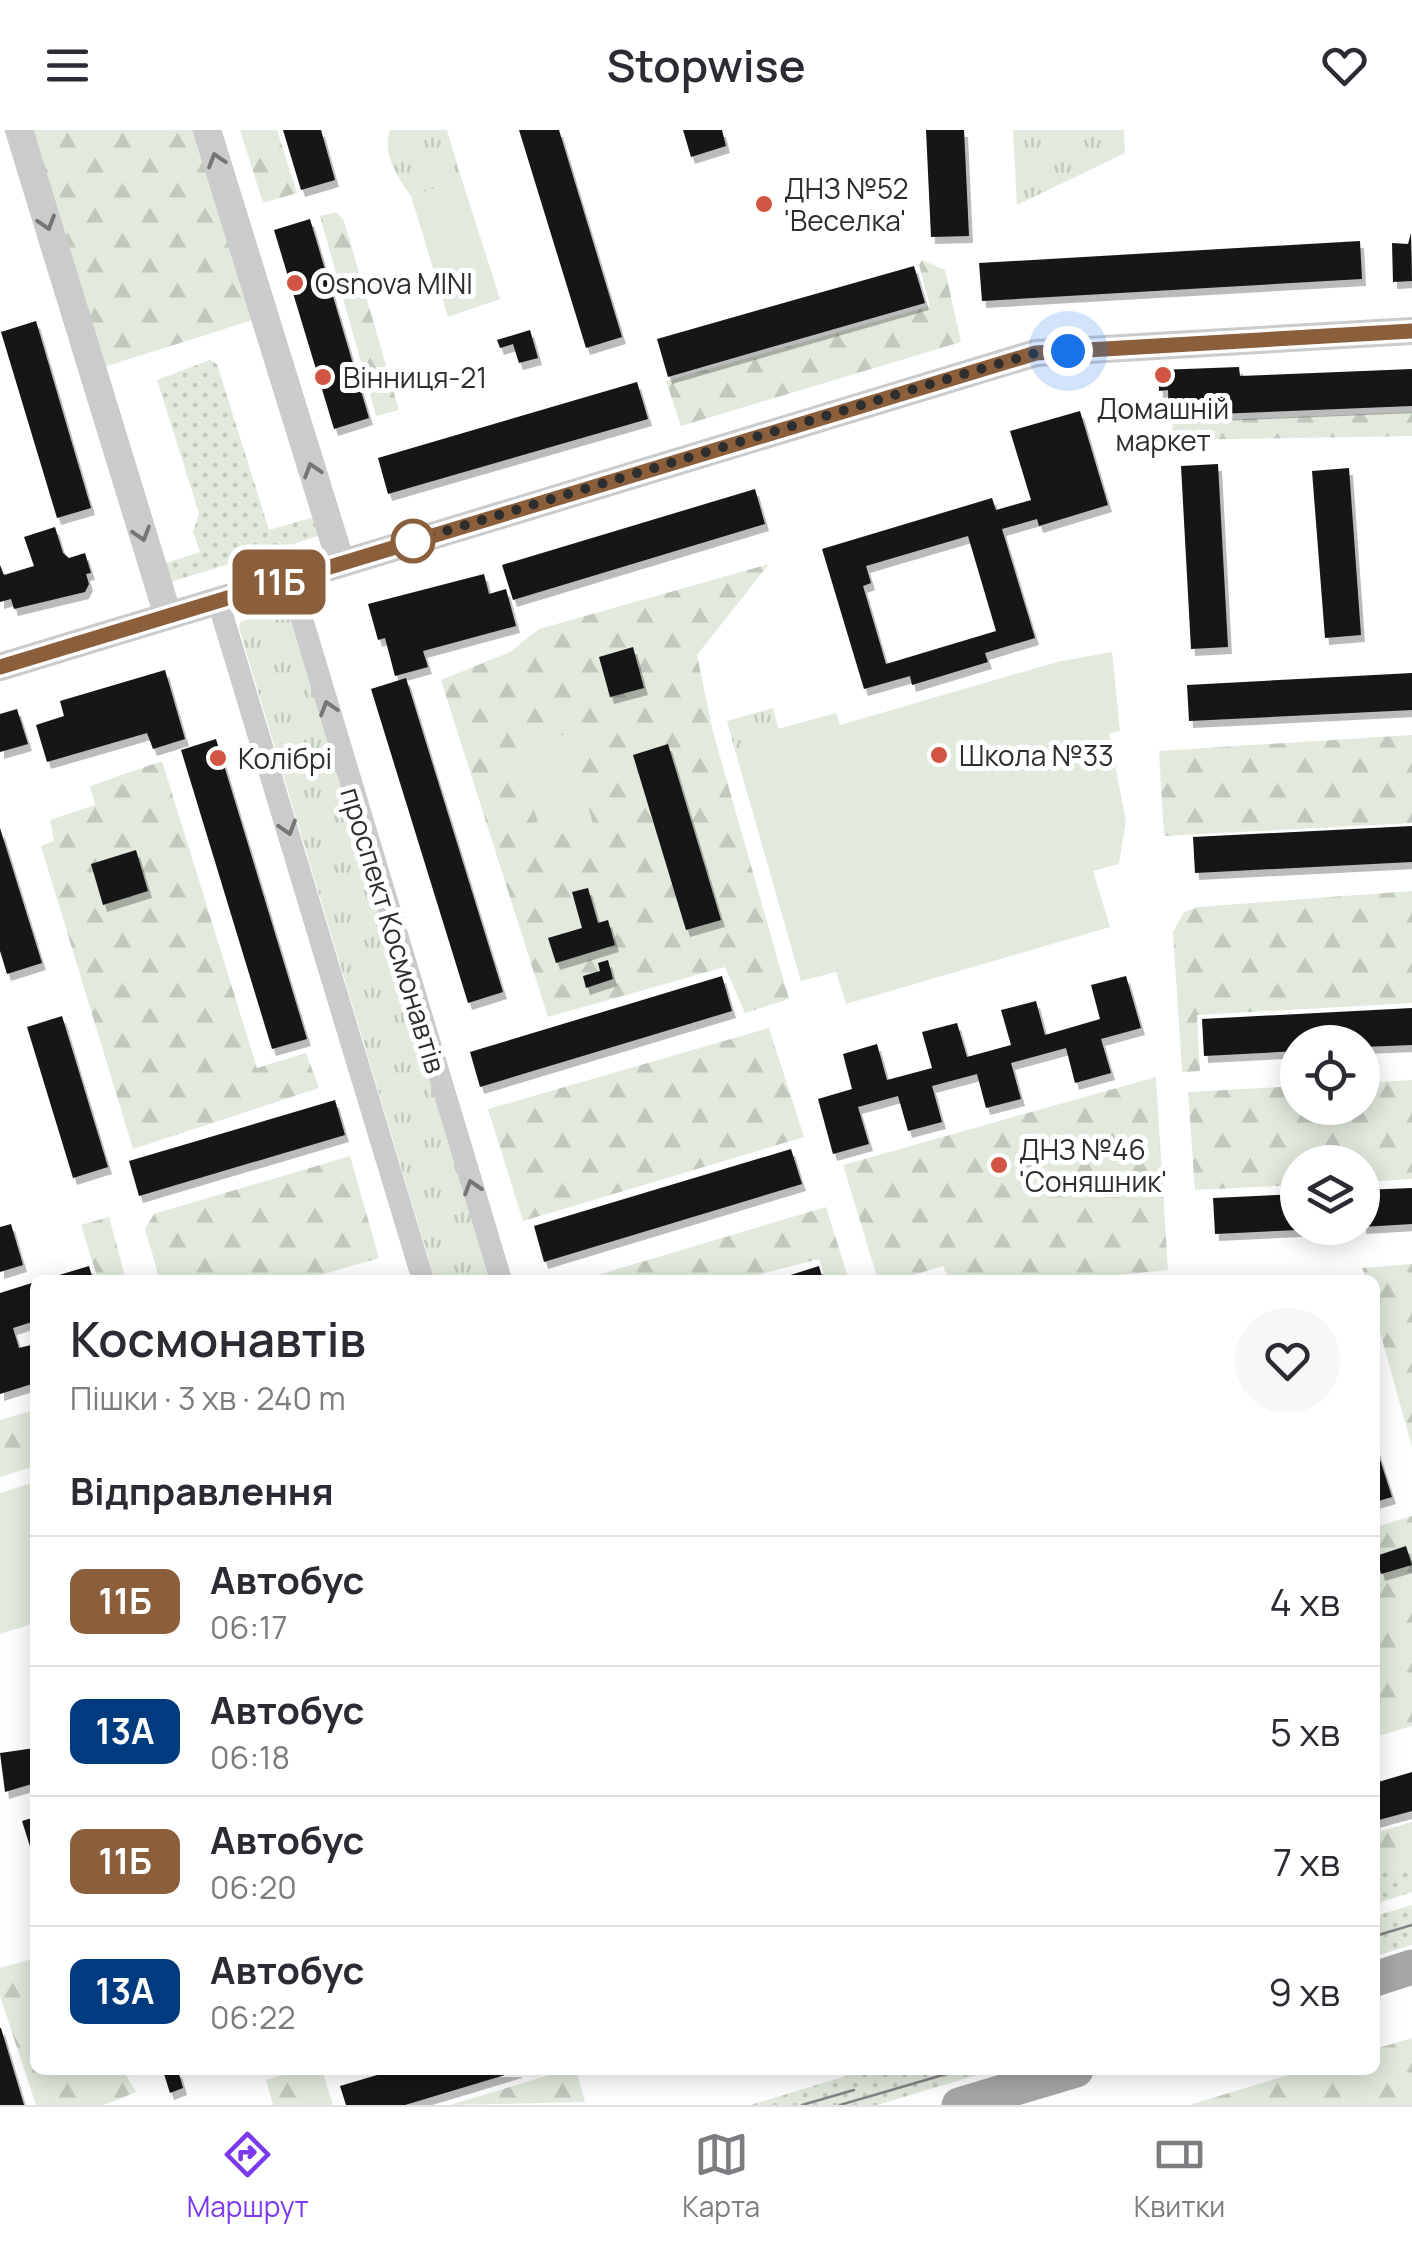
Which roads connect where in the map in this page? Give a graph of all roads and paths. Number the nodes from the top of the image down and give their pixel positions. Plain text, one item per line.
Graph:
1 (19, 130) edge
2 (207, 130) edge
3 (1412, 331) edge
4 (340, 563) junction
5 (290, 578) junction
6 (218, 601) junction
7 (168, 616) junction
8 (0, 667) edge
9 (421, 1275) edge
10 (499, 1275) edge
11 (1412, 1967) edge
12 (1380, 1977) edge
13 (1059, 2075) edge
14 (959, 2105) edge

1 -> 7 street
4 -> 2 street
3 - 4 street
4 - 5 street
5 - 6 street
10 -> 5 street, проспект Космонавтів
6 - 7 street
6 -> 9 street
7 - 8 street
11 - 12 main road
13 - 14 main road

